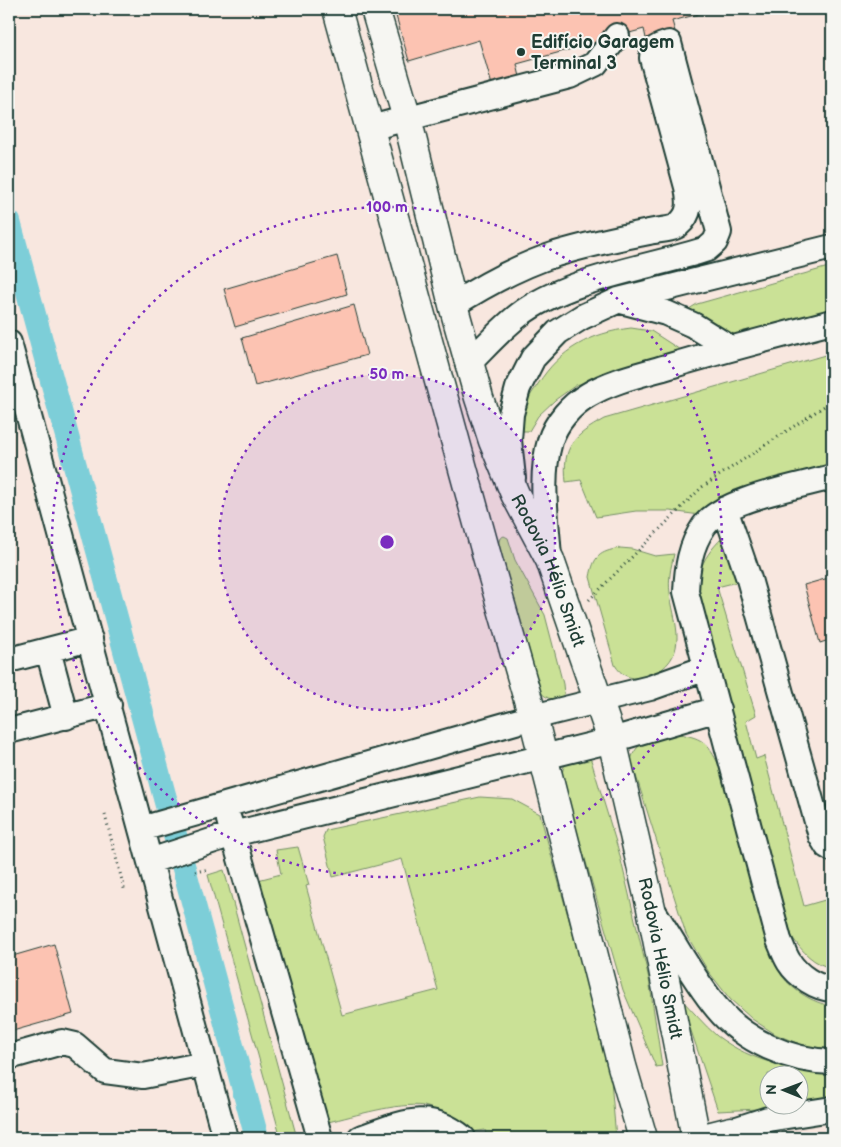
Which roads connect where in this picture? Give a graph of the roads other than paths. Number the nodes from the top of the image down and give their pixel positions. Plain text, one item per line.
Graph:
1 (337, 9) edge
2 (375, 9) edge
3 (617, 36) dead end
4 (407, 118) junction
5 (370, 128) junction
6 (587, 246) junction
7 (832, 247) edge
8 (594, 280) junction
9 (619, 300) junction
10 (453, 305) junction
11 (832, 322) edge
12 (9, 343) edge
13 (730, 348) junction
14 (469, 364) junction
15 (832, 477) edge
16 (515, 494) junction
17 (725, 509) junction
18 (550, 560) junction
19 (90, 638) junction
20 (48, 650) junction
21 (9, 660) edge
22 (706, 668) junction
23 (600, 702) junction
24 (108, 705) junction
25 (718, 709) junction
26 (66, 716) junction
27 (533, 718) junction
28 (9, 731) edge
29 (612, 740) junction
30 (544, 757) junction
31 (224, 804) junction
32 (151, 825) junction
33 (233, 834) junction
34 (832, 849) edge
35 (161, 857) junction
36 (652, 908) junction
37 (832, 990) edge
38 (9, 1057) edge
39 (832, 1062) edge
40 (206, 1064) junction
41 (622, 1066) junction
42 (832, 1109) edge
43 (742, 1135) edge
44 (225, 1138) edge
45 (320, 1138) edge
46 (360, 1138) edge
47 (463, 1138) edge
48 (625, 1138) edge
49 (644, 1138) edge
50 (696, 1138) edge
51 (703, 1138) edge

1 - 5 main road
2 - 4 main road, Rodovia Hélio Smidt
3 - 4 street
4 - 5 street
4 - 10 main road, Rodovia Hélio Smidt
5 - 27 main road
6 - 8 street
6 - 8 street
6 - 10 street
7 - 9 street
8 - 14 street
9 - 13 street
9 - 16 street
10 - 14 main road, Rodovia Hélio Smidt
11 - 13 street
12 - 19 street
13 - 18 street
14 - 16 main road, Rodovia Hélio Smidt
15 - 17 street
16 - 18 main road, Rodovia Hélio Smidt
17 - 22 street
17 - 34 street
18 - 23 main road, Rodovia Hélio Smidt
19 - 20 street
19 - 24 street
20 - 21 street
20 - 26 street
22 - 23 street
22 - 25 street
23 - 27 street
23 - 29 main road, Rodovia Hélio Smidt
24 - 26 street
24 - 32 street
25 - 29 street
25 - 37 street
26 - 28 street
27 - 30 main road
27 - 31 street
29 - 30 street
29 - 36 main road, Rodovia Hélio Smidt
30 - 33 street
30 - 41 main road
31 - 32 street
31 - 33 street
32 - 35 street
33 - 35 street
33 - 45 street
35 - 40 street
36 - 39 street
36 - 50 main road, Rodovia Hélio Smidt
38 - 40 street
40 - 44 street
41 - 48 main road
41 - 49 main road
42 - 43 street
43 - 51 main road
46 - 47 street

